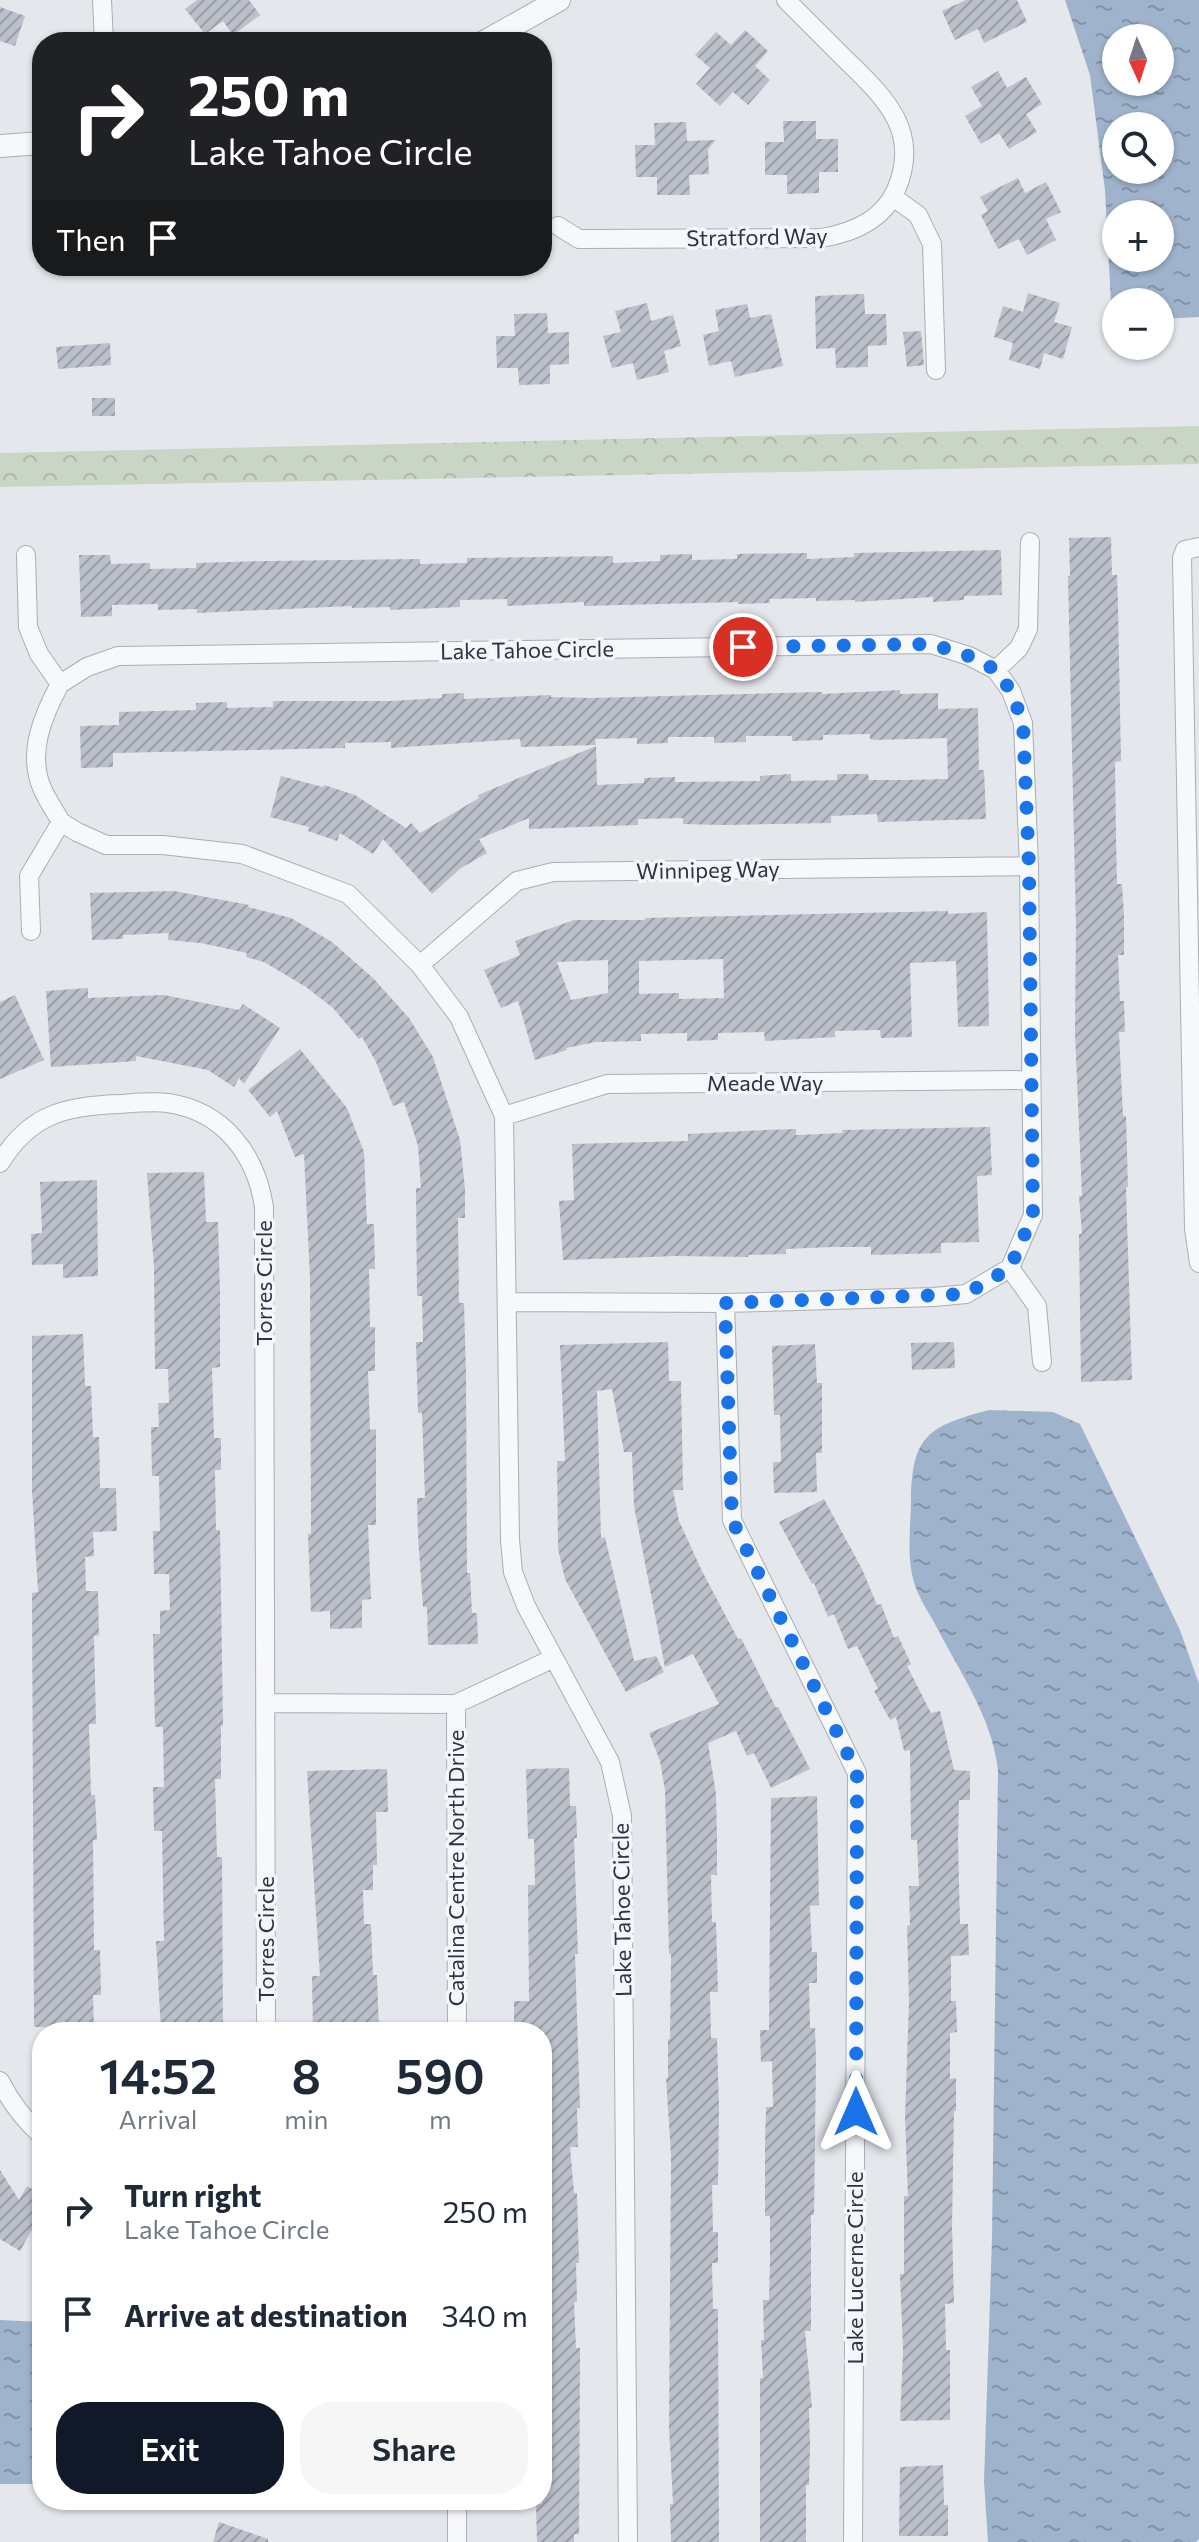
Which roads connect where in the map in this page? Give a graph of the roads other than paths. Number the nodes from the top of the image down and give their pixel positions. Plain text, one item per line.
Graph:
1 (102, 0) edge
2 (559, 0) edge
3 (786, 0) edge
4 (104, 32) edge
5 (502, 32) edge
6 (32, 144) edge
7 (0, 146) edge
8 (893, 197) junction
9 (558, 226) dead end
10 (936, 370) dead end
11 (1030, 542) dead end
12 (1199, 547) edge
13 (26, 555) dead end
14 (1191, 614) edge
15 (996, 670) junction
16 (60, 684) junction
17 (61, 822) junction
18 (1029, 866) junction
19 (31, 931) dead end
20 (420, 965) junction
21 (1194, 980) edge
22 (1195, 1052) edge
23 (1031, 1080) junction
24 (504, 1116) junction
25 (0, 1163) edge
26 (1199, 1263) edge
27 (1010, 1268) junction
28 (508, 1302) junction
29 (725, 1303) junction
30 (1042, 1362) dead end
31 (554, 1658) junction
32 (266, 1703) junction
33 (456, 1704) junction
34 (266, 2022) edge
35 (457, 2022) edge
36 (0, 2081) edge
37 (32, 2127) edge
38 (457, 2510) edge
39 (457, 2542) edge
40 (628, 2542) edge
41 (853, 2542) edge

1 - 4 street
2 - 5 street
3 - 8 street
6 - 7 street
8 - 9 street, Stratford Way
8 - 10 street
11 - 15 street
12 - 14 street
13 - 16 street
14 - 21 street
15 - 16 street, Lake Tahoe Circle
15 - 18 street
16 - 17 street
17 - 19 street
17 - 20 street, Lake Tahoe Circle
18 - 20 street, Winnipeg Way
18 - 23 street
20 - 24 street, Lake Tahoe Circle
21 - 22 street
22 - 26 street
23 - 24 street, Meade Way
23 - 27 street
24 - 28 street, Lake Tahoe Circle
25 - 32 street, Torres Circle
27 - 29 street
27 - 30 street
28 - 29 street
28 - 31 street, Lake Tahoe Circle
29 - 41 street, Lake Lucerne Circle
31 - 33 street
31 - 40 street, Lake Tahoe Circle
32 - 33 street
32 - 34 street, Torres Circle
33 - 35 street, Catalina Centre North Drive
36 - 37 street
38 - 39 street

